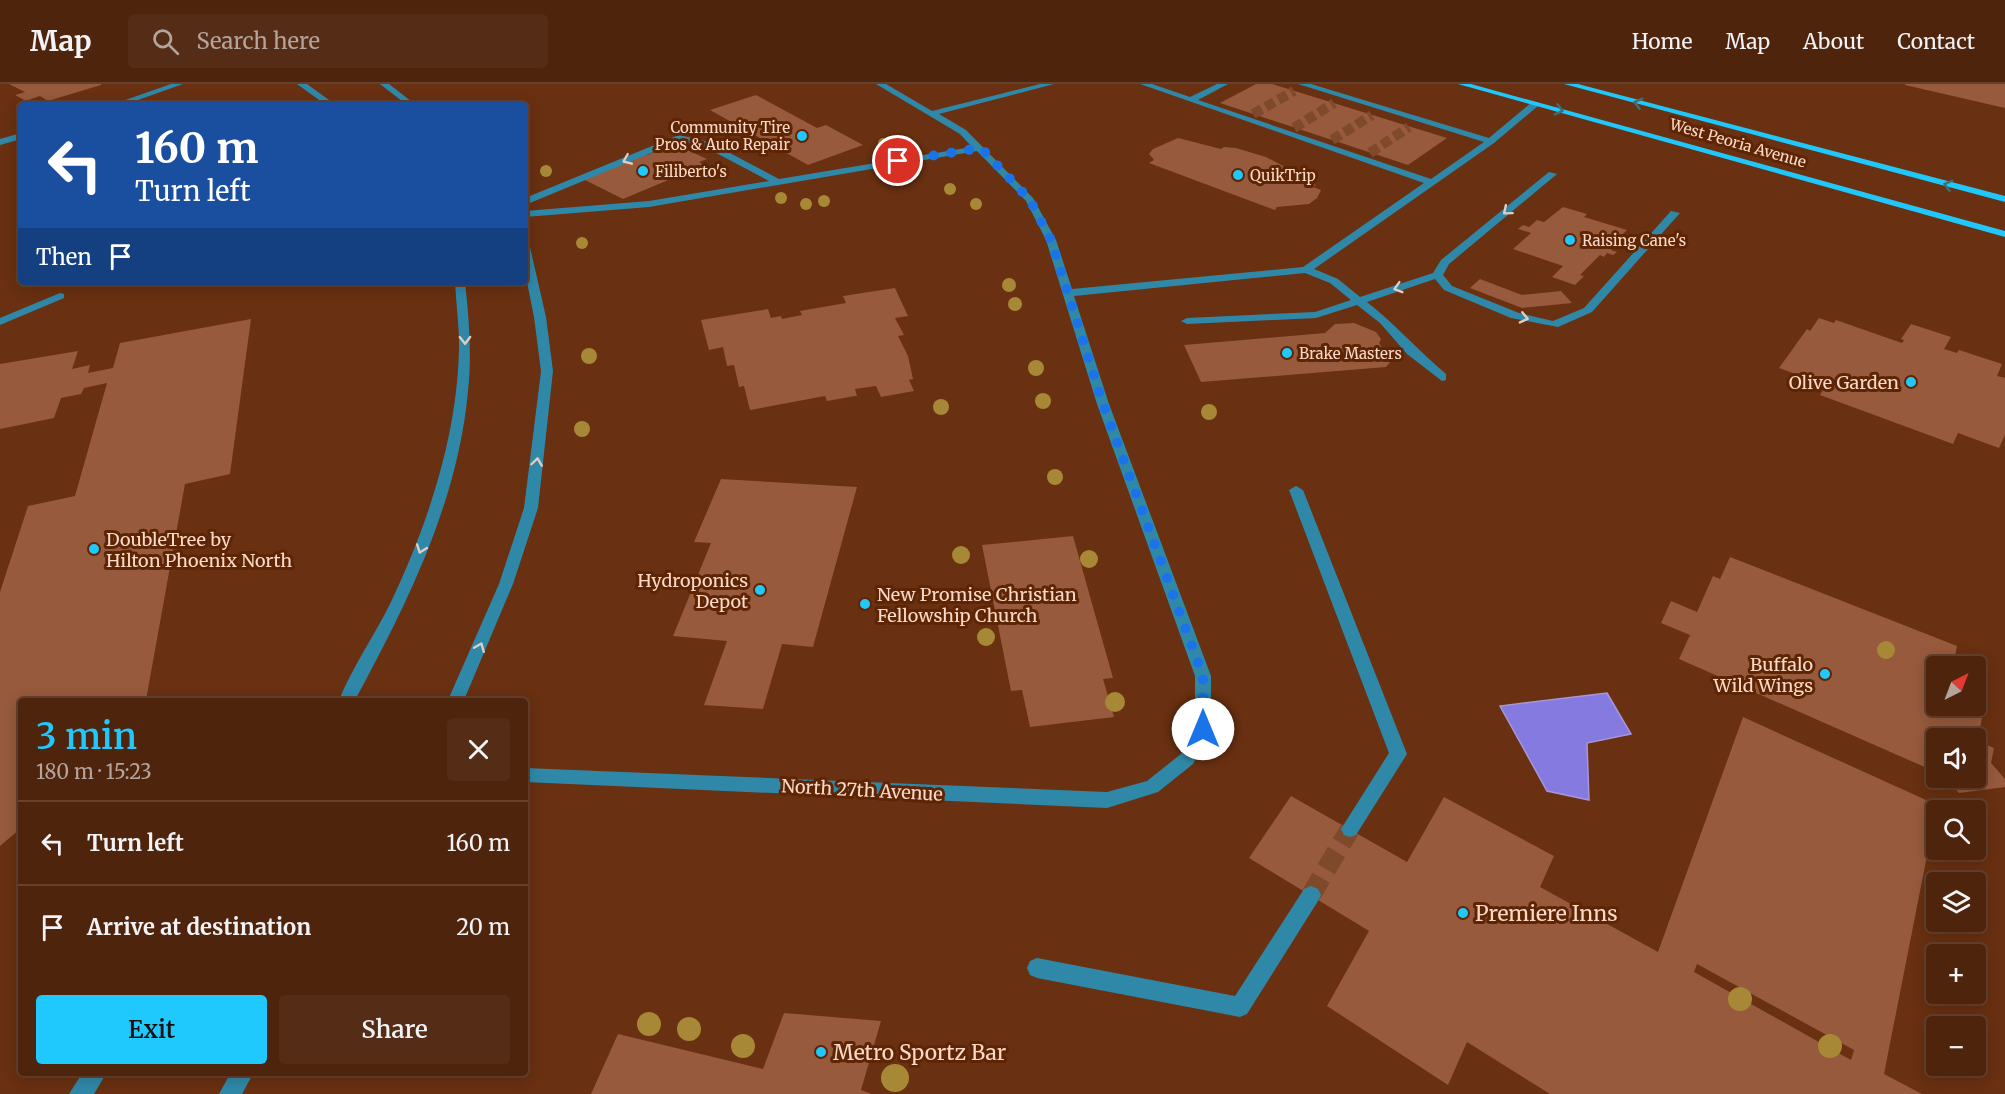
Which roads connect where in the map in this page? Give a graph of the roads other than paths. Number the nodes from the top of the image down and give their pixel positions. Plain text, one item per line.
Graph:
1 (179, 84) edge
2 (301, 84) edge
3 (384, 84) edge
4 (880, 84) edge
5 (1050, 84) edge
6 (1144, 84) edge
7 (1224, 84) edge
8 (1303, 84) edge
9 (1462, 84) edge
10 (1568, 84) edge
11 (1294, 91) tunnel mouth
12 (1345, 97) junction
13 (1191, 100) junction
14 (124, 102) edge
15 (328, 102) edge
16 (408, 102) edge
17 (1334, 103) tunnel mouth
18 (1535, 104) junction
19 (1383, 108) junction
20 (933, 113) junction
21 (1372, 115) tunnel mouth
22 (1420, 119) junction
23 (1409, 127) tunnel mouth
24 (18, 137) edge
25 (1491, 141) junction
26 (0, 142) edge
27 (981, 148) junction
28 (1552, 174) dead end
29 (776, 181) junction
30 (1431, 182) junction
31 (2005, 199) edge
32 (528, 201) edge
33 (1675, 213) dead end
34 (528, 214) edge
35 (2005, 234) edge
36 (528, 261) edge
37 (1306, 270) junction
38 (1437, 275) junction
39 (460, 285) edge
40 (1068, 292) junction
41 (60, 296) dead end
42 (1359, 301) junction
43 (1187, 321) dead end
44 (0, 322) edge
45 (1442, 377) dead end
46 (1296, 490) dead end
47 (348, 698) edge
48 (457, 698) edge
49 (528, 775) edge
50 (1350, 830) tunnel mouth
51 (1311, 894) tunnel mouth
52 (1036, 968) dead end
53 (94, 1076) edge
54 (241, 1076) edge
55 (81, 1094) edge
56 (230, 1094) edge

1 - 14 street
2 - 15 street
3 - 16 street
4 - 20 street
5 - 20 street
6 - 13 street
7 - 13 street
8 - 11 street
8 - 12 street
9 - 18 main road, West Peoria Avenue
31 -> 10 main road, West Peoria Avenue
12 - 17 street
12 - 19 street
13 - 30 street
18 - 25 street
18 -> 35 main road, West Peoria Avenue
19 - 21 street
19 - 22 street
20 - 27 street
22 - 23 street
22 - 25 street
24 - 26 street
25 - 30 street
27 - 29 street
27 - 40 street
28 -> 38 street
29 -> 32 street
29 - 34 street
30 - 37 street
38 -> 33 street
48 -> 36 street
37 - 40 street
37 - 42 street
38 -> 42 street
39 -> 47 street
40 - 49 street, North 27th Avenue
41 - 44 street
42 - 43 street
42 - 45 street
46 - 50 street
51 - 52 street
53 - 55 street
54 - 56 street

